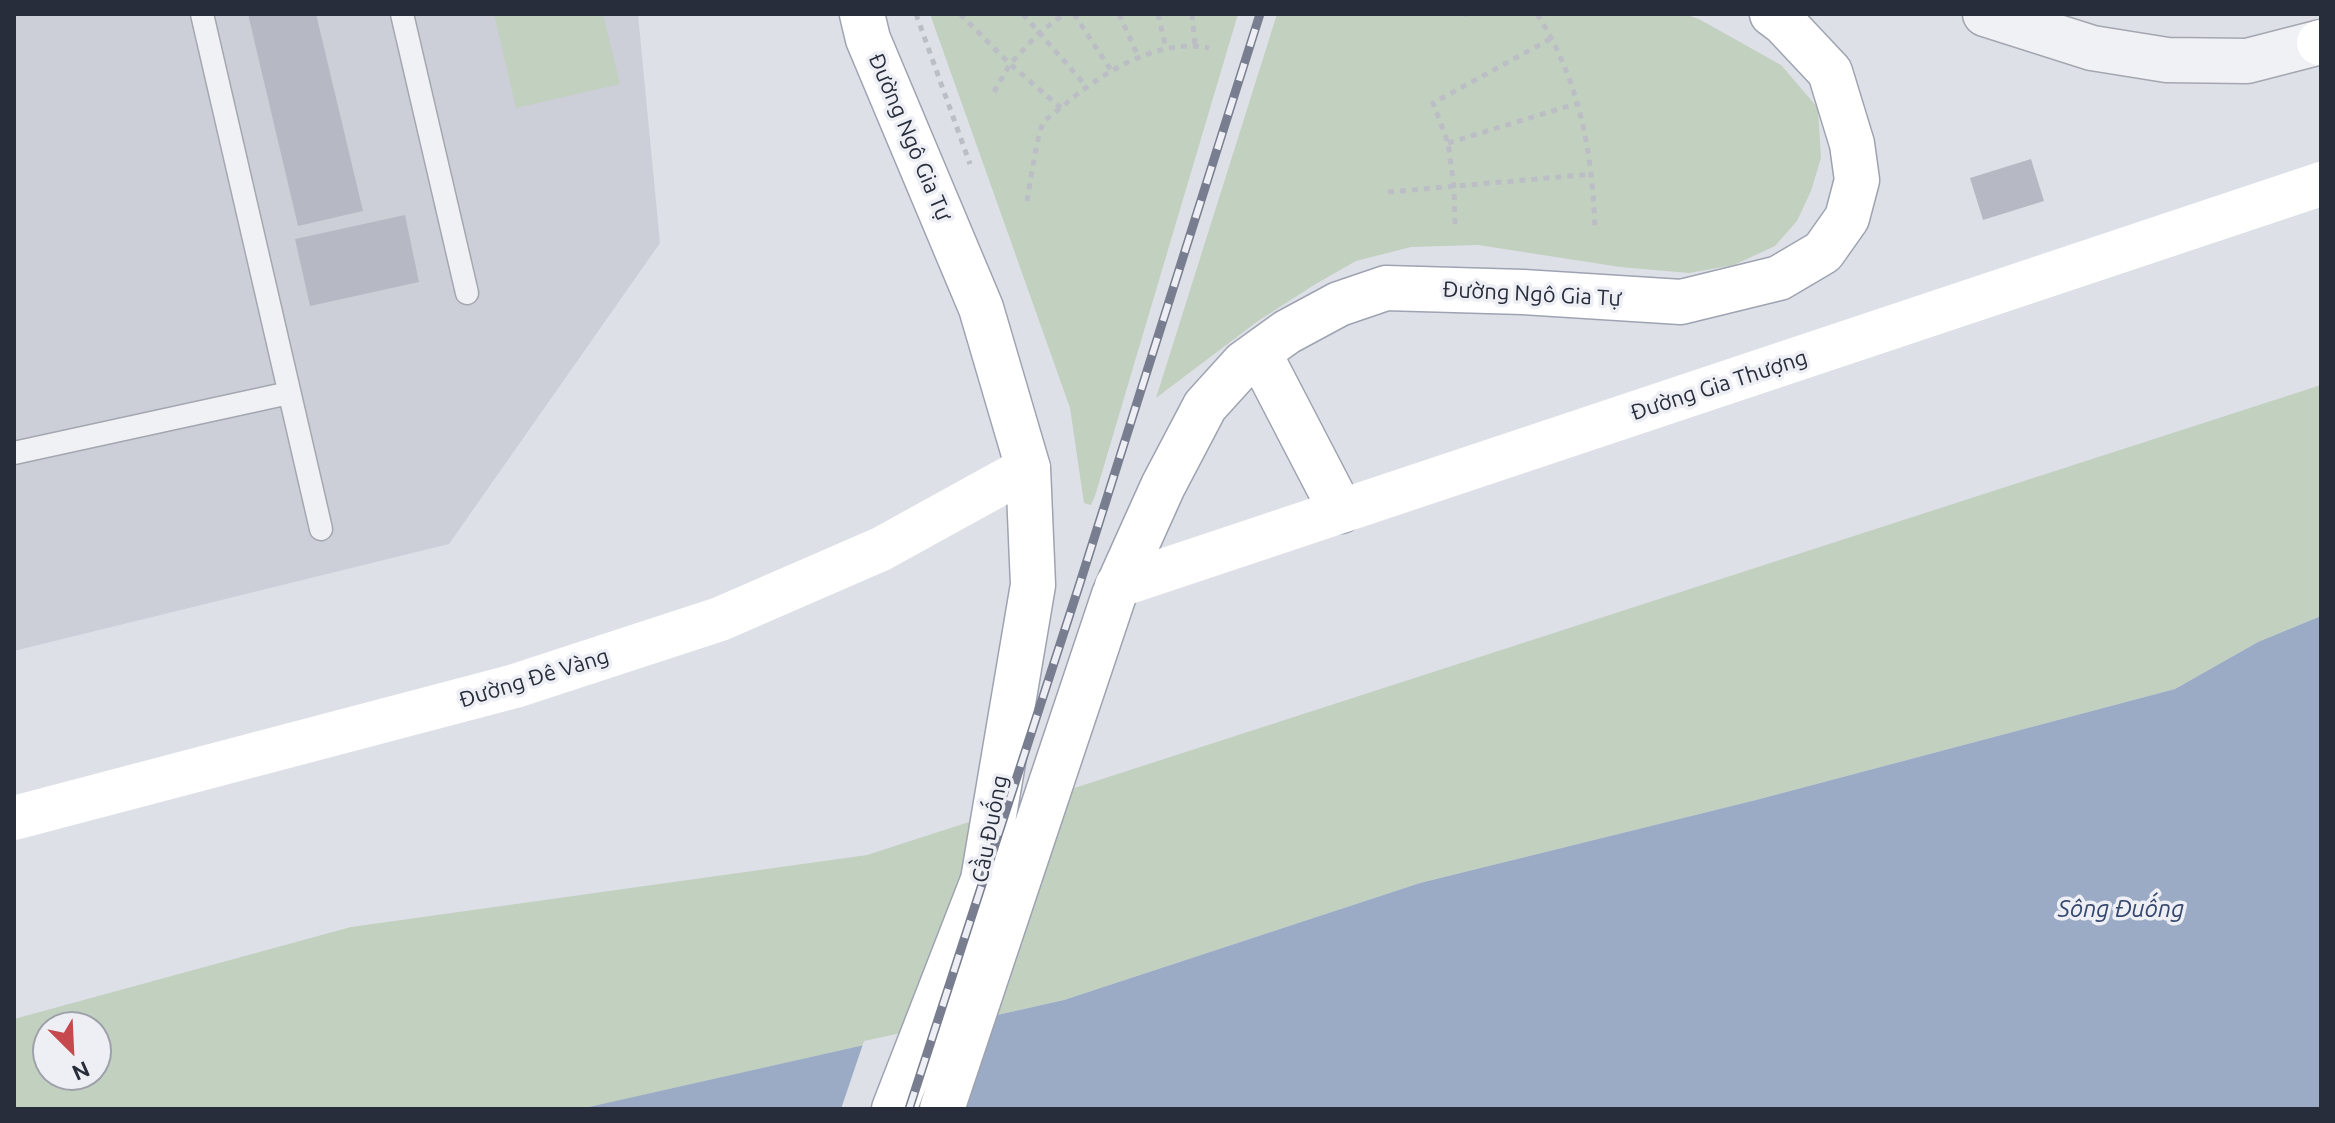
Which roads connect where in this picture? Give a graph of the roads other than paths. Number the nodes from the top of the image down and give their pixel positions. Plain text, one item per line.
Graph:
1 (202, 14) edge
2 (402, 14) edge
3 (862, 14) edge
4 (1772, 14) edge
5 (1985, 14) edge
6 (2320, 42) edge
7 (2321, 184) edge
8 (467, 293) dead end
9 (1259, 353) junction
10 (289, 393) junction
11 (14, 453) edge
12 (1028, 468) junction
13 (1341, 511) junction
14 (321, 529) dead end
15 (1033, 585) joint
16 (1116, 590) junction
17 (14, 818) edge
18 (894, 1109) edge
19 (942, 1109) edge

1 - 10 lane
2 - 8 lane
3 - 12 main road, Đường Ngô Gia Tự
4 - 9 main road, Đường Ngô Gia Tự
5 - 6 street
7 - 13 main road, Đường Gia Thượng
9 - 13 main road
9 - 16 main road, Đường Ngô Gia Tự
10 - 11 lane
10 - 14 lane
12 - 15 main road, Đường Ngô Gia Tự
12 - 17 main road, Đường Đê Vàng
13 - 16 main road, Đường Gia Thượng
15 - 18 main road, Cầu Đuống
16 - 19 main road, Cầu Đuống

